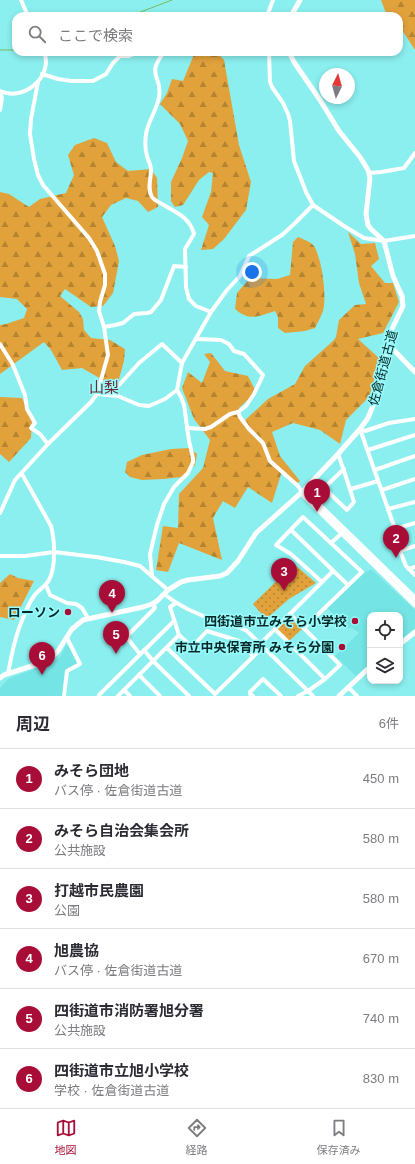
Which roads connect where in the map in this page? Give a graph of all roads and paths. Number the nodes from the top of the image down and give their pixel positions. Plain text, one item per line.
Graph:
1 (21, 0) edge
2 (273, 0) edge
3 (300, 0) edge
4 (26, 12) edge
5 (268, 12) edge
6 (293, 12) edge
7 (45, 56) edge
8 (120, 56) edge
9 (161, 56) edge
10 (269, 56) edge
11 (291, 56) edge
12 (42, 74) junction
13 (38, 82) junction
14 (0, 92) edge
15 (0, 110) edge
16 (415, 154) edge
17 (369, 173) junction
18 (313, 205) junction
19 (415, 236) edge
20 (384, 240) junction
21 (186, 267) junction
22 (211, 312) junction
23 (104, 327) junction
24 (197, 339) junction
25 (0, 344) edge
26 (388, 344) junction
27 (182, 363) junction
28 (415, 372) edge
29 (177, 390) junction
30 (97, 394) junction
31 (110, 394) junction
32 (238, 412) junction
33 (415, 419) edge
34 (187, 428) junction
35 (360, 429) junction
36 (415, 435) edge
37 (48, 444) junction
38 (368, 450) junction
39 (338, 454) junction
40 (415, 456) edge
41 (344, 469) junction
42 (375, 470) junction
43 (22, 474) junction
44 (415, 479) edge
45 (378, 480) junction
46 (351, 490) junction
47 (382, 490) junction
48 (302, 492) junction
49 (415, 502) edge
50 (388, 509) junction
51 (0, 513) edge
52 (415, 523) edge
53 (291, 530) junction
54 (342, 533) junction
55 (332, 544) junction
56 (415, 546) edge
57 (54, 552) junction
58 (0, 556) edge
59 (415, 567) edge
60 (409, 569) junction
61 (333, 571) junction
62 (415, 575) edge
63 (152, 576) junction
64 (322, 582) junction
65 (46, 585) junction
66 (348, 585) junction
67 (166, 592) junction
68 (415, 598) edge
69 (176, 603) junction
70 (152, 604) junction
71 (415, 605) edge
72 (290, 614) junction
73 (88, 618) junction
74 (174, 621) junction
75 (304, 628) junction
76 (275, 629) junction
77 (255, 631) dead end
78 (415, 632) edge
79 (179, 635) junction
80 (251, 635) junction
81 (67, 638) junction
82 (403, 642) edge
83 (261, 645) junction
84 (167, 648) junction
85 (142, 652) junction
86 (253, 656) junction
87 (153, 661) junction
88 (367, 670) edge
89 (8, 674) junction
90 (139, 674) junction
91 (0, 678) edge
92 (325, 679) junction
93 (348, 687) junction
94 (124, 690) junction
95 (308, 691) junction
96 (99, 695) edge
97 (64, 696) edge
98 (118, 696) edge
99 (130, 696) edge
100 (160, 696) edge
101 (189, 696) edge
102 (253, 696) edge
103 (280, 696) edge
104 (298, 696) edge
105 (313, 696) edge
106 (339, 696) edge
107 (357, 696) edge

1 - 4 street
2 - 5 street
3 - 6 street
7 - 12 street
8 - 12 street
9 - 21 street
10 - 18 street
11 - 17 street
12 - 13 street
13 - 14 street
13 - 23 street
14 - 15 street
16 - 17 street
17 - 20 street
18 - 20 street
18 - 22 street
19 - 20 street
20 - 26 street, 佐倉街道古道
21 - 22 street
21 - 23 street
22 - 24 street
23 - 30 street
24 - 27 street
24 - 32 street
25 - 37 street
26 - 28 street
26 - 35 street, 佐倉街道古道
27 - 29 street
27 - 31 street
29 - 31 street
29 - 34 street
30 - 31 street
30 - 37 street
32 - 34 street
32 - 48 street
33 - 35 street
34 - 63 street
35 - 38 street
35 - 39 street, 佐倉街道古道
36 - 38 street
37 - 43 street
38 - 42 street
39 - 41 street
39 - 48 street, 佐倉街道古道
40 - 42 street
41 - 46 street
41 - 46 street
42 - 45 street
43 - 51 street
43 - 57 street
44 - 47 street
45 - 46 street
45 - 47 street
47 - 50 street
48 - 54 street
48 - 67 street, 佐倉街道古道
48 - 68 street
49 - 50 street
50 - 52 street
53 - 55 street
53 - 61 street
53 - 64 street
54 - 55 street
54 - 71 street
55 - 66 street
56 - 60 street
57 - 58 street
57 - 63 street
57 - 65 street
59 - 60 street
60 - 62 street
61 - 64 street
61 - 66 street
63 - 67 street
64 - 72 street
65 - 73 street
65 - 89 street
66 - 75 street
67 - 69 street
67 - 70 street, 佐倉街道古道
69 - 74 street
69 - 80 street
70 - 73 street, 佐倉街道古道
70 - 85 street
72 - 75 street
72 - 76 street
73 - 81 street, 佐倉街道古道
74 - 79 street
74 - 85 street
75 - 92 street
76 - 83 street
76 - 92 street
77 - 80 street
78 - 82 street
79 - 84 street
79 - 86 street
80 - 83 street
81 - 89 street, 佐倉街道古道
81 - 97 street
83 - 86 street
83 - 95 street
84 - 86 street
84 - 87 street
85 - 87 street
85 - 96 street
87 - 90 street
87 - 101 street
88 - 93 street
89 - 91 street, 佐倉街道古道
90 - 94 street
90 - 100 street
92 - 95 street
93 - 106 street
93 - 107 street
94 - 98 street
94 - 99 street
95 - 104 street
95 - 105 street
102 - 103 street

